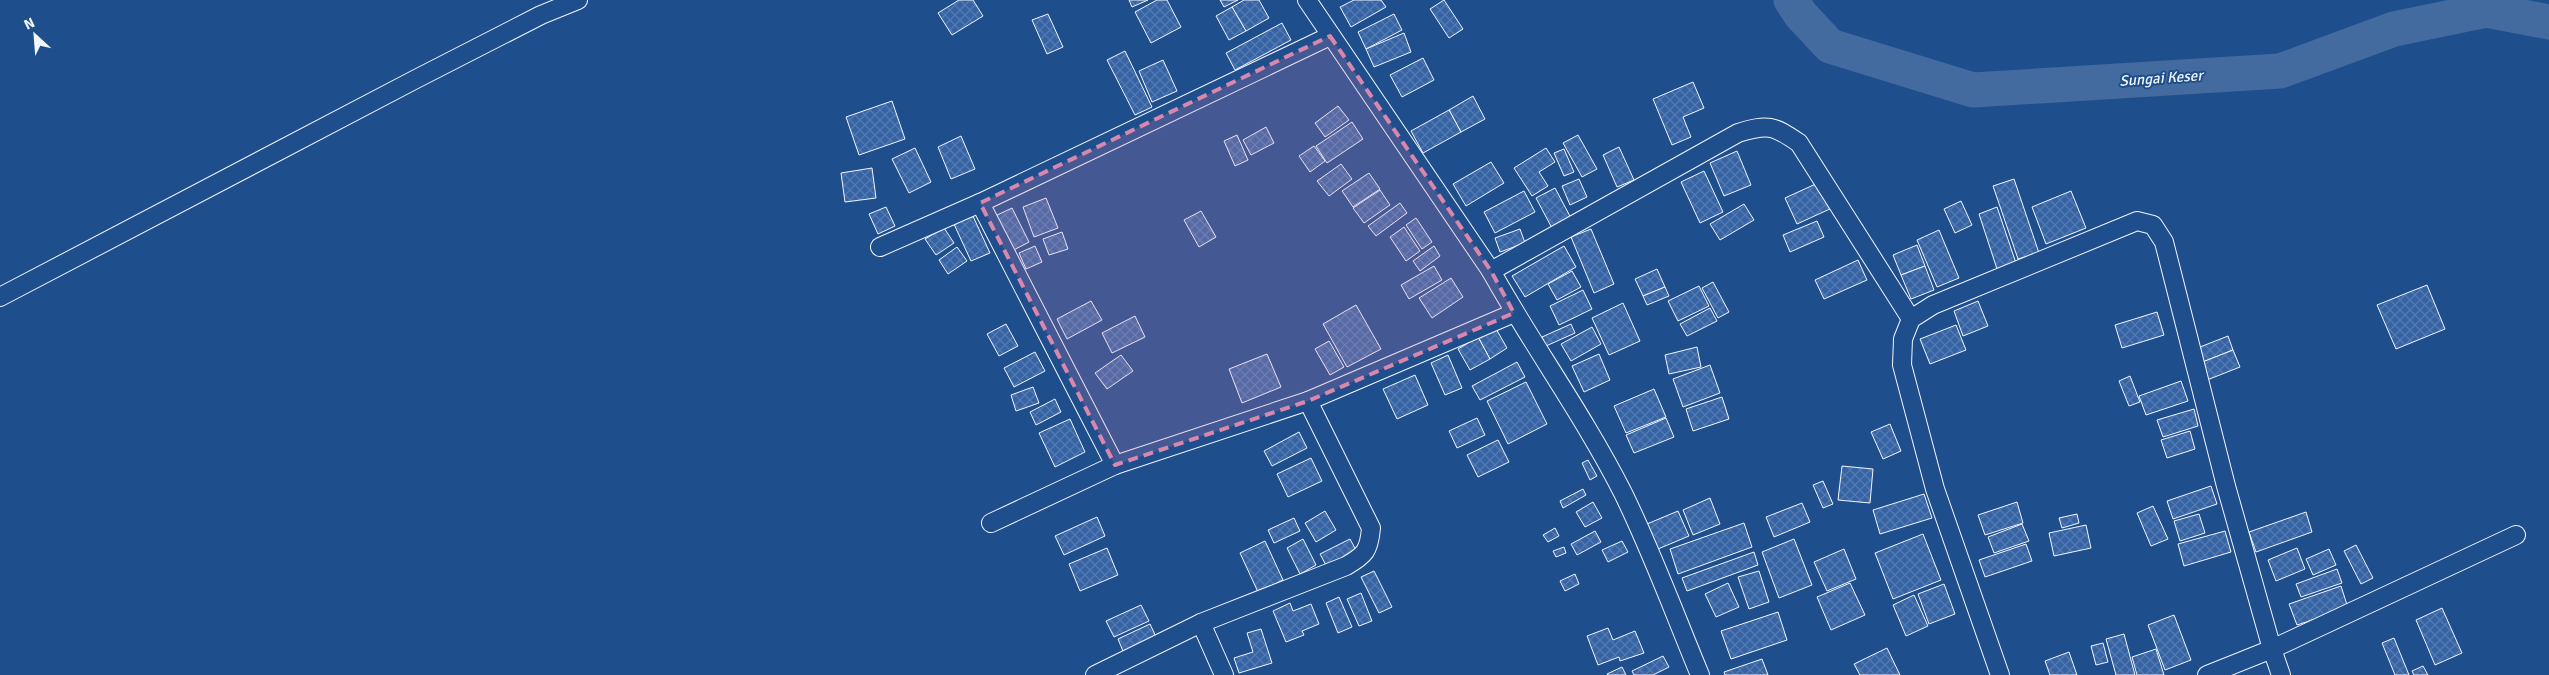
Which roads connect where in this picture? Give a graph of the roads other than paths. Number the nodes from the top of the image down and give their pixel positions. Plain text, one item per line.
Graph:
1 (578, 0) edge
2 (1307, 0) edge
3 (1330, 36) junction
4 (980, 203) junction
5 (880, 247) dead end
6 (1491, 271) junction
7 (0, 297) edge
8 (1514, 313) junction
9 (1911, 319) junction
10 (1308, 401) junction
11 (1115, 465) junction
12 (991, 524) dead end
13 (2516, 535) dead end
14 (1201, 623) junction
15 (2272, 649) junction
16 (1095, 675) edge
17 (1224, 675) edge
18 (1700, 675) edge
19 (2000, 675) edge
20 (2207, 675) edge
21 (2280, 675) edge

1 - 7 street
2 - 3 street
3 - 4 street
3 - 6 street
4 - 5 street
4 - 11 street
6 - 8 street
6 - 9 street
8 - 10 street
8 - 18 street
9 - 15 street
9 - 19 street
10 - 11 street
10 - 14 street
11 - 12 street
13 - 15 street
14 - 16 street
14 - 17 street
15 - 20 street
15 - 21 street

